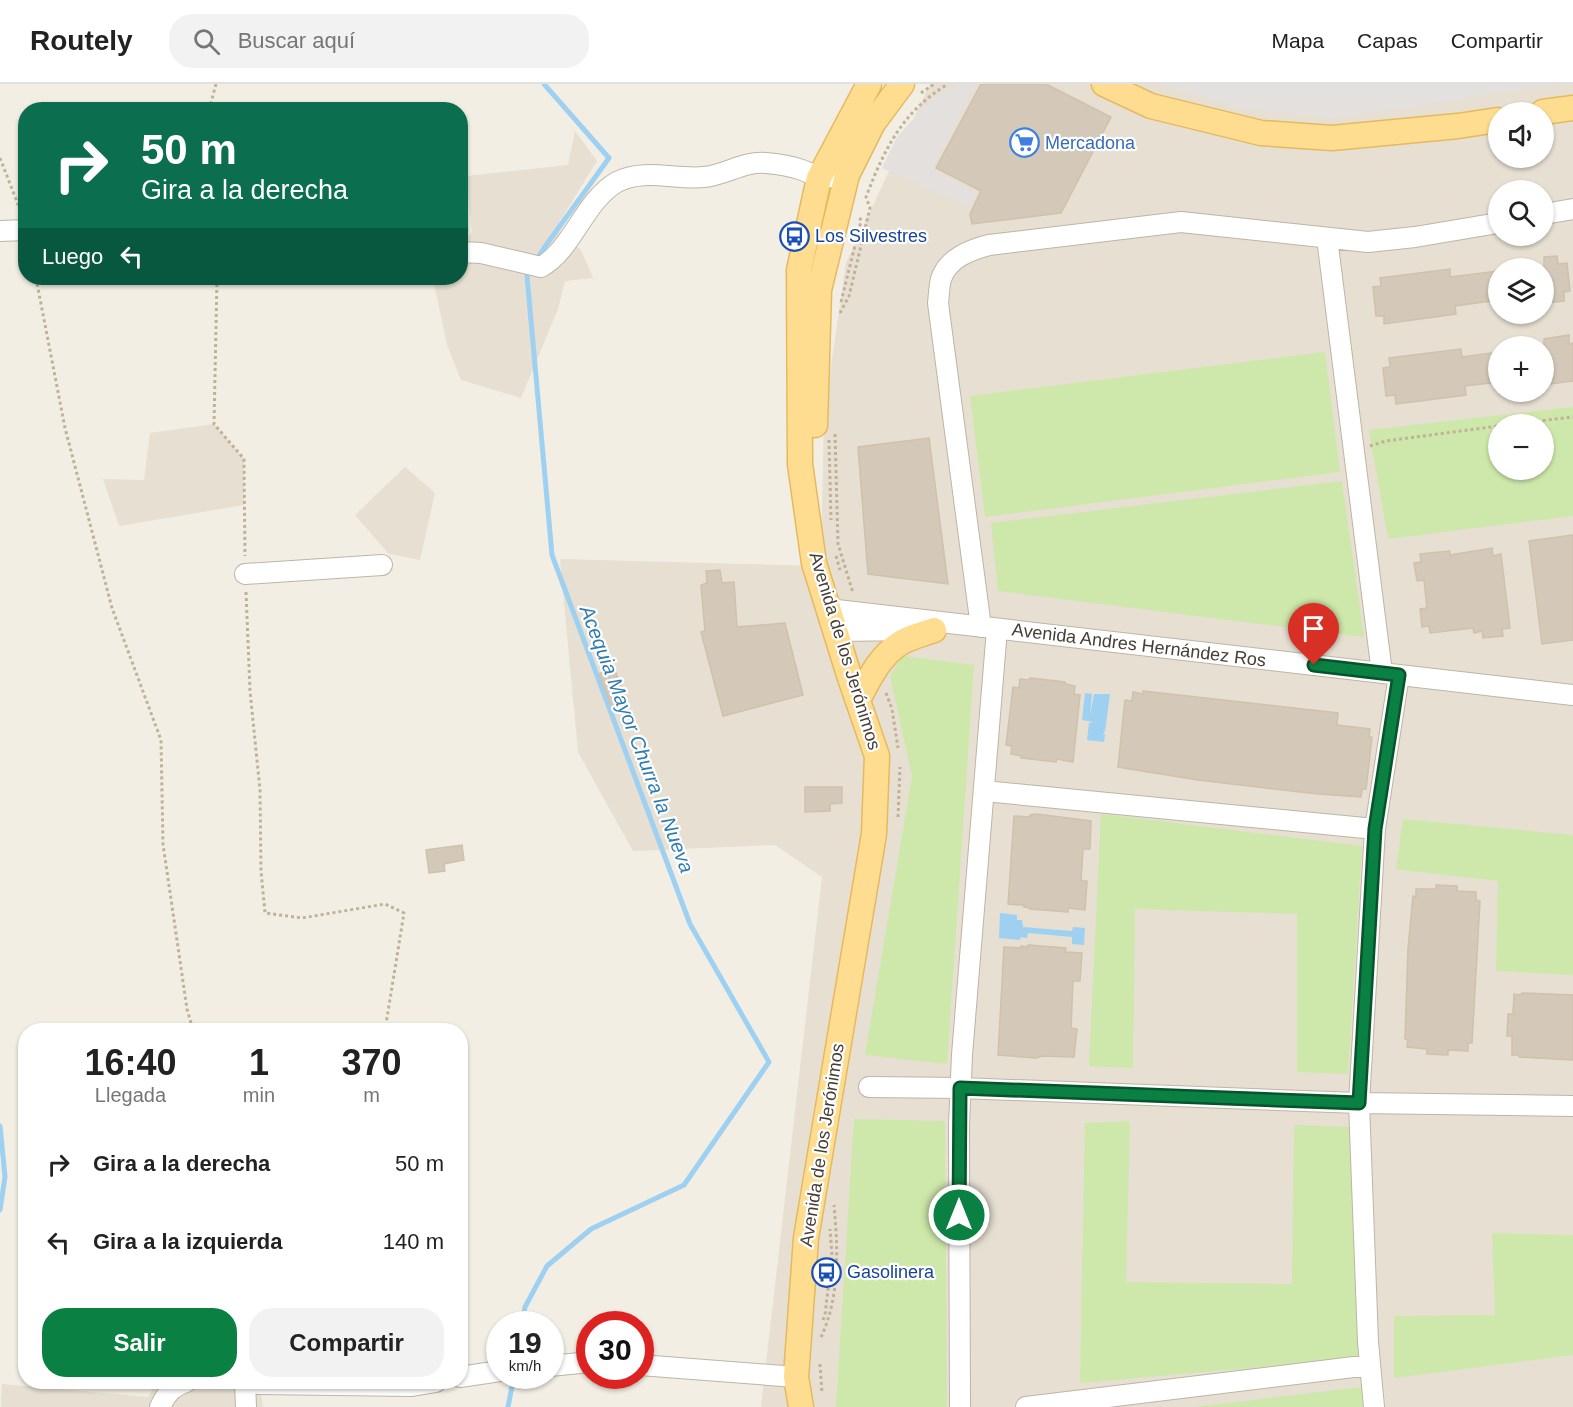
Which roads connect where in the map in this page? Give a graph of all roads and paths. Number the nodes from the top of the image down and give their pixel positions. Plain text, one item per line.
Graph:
1 (216, 84) edge
2 (869, 84) edge
3 (902, 84) edge
4 (1104, 84) edge
5 (211, 102) edge
6 (1573, 108) edge
7 (1554, 111) edge
8 (1488, 122) edge
9 (0, 158) edge
10 (847, 175) junction
11 (819, 178) junction
12 (18, 208) edge
13 (1573, 209) edge
14 (1554, 212) edge
15 (18, 224) edge
16 (1488, 224) edge
17 (0, 231) edge
18 (1327, 238) junction
19 (468, 252) edge
20 (37, 285) edge
21 (217, 285) edge
22 (1573, 417) edge
23 (1554, 419) edge
24 (1488, 427) edge
25 (1354, 449) junction
26 (812, 547) junction
27 (382, 565) dead end
28 (245, 574) junction
29 (832, 620) junction
30 (944, 626) junction
31 (989, 628) junction
32 (1391, 674) junction
33 (1573, 695) edge
34 (858, 700) junction
35 (984, 791) junction
36 (1375, 829) junction
37 (191, 1023) edge
38 (387, 1023) edge
39 (869, 1087) dead end
40 (960, 1088) junction
41 (1359, 1103) junction
42 (1573, 1106) edge
43 (1370, 1365) junction
44 (654, 1366) edge
45 (486, 1373) edge
46 (468, 1376) edge
47 (796, 1377) junction
48 (172, 1389) edge
49 (245, 1389) edge
50 (160, 1407) edge
51 (246, 1407) edge
52 (801, 1407) edge
53 (960, 1407) edge
54 (1026, 1407) edge
55 (1374, 1407) edge

1 - 5 path
2 - 11 main road, Avenida de los Jerónimos
3 - 10 main road
4 - 8 main road
6 - 7 main road
9 - 12 path
10 - 11 street
10 - 26 main road
11 - 19 street
11 - 26 main road, Avenida de los Jerónimos
13 - 14 street
15 - 17 street
16 - 18 street
18 - 25 street
18 - 31 street
20 - 37 path
21 - 28 path
22 - 23 path
24 - 25 path
25 - 32 street
26 - 29 main road, Avenida de los Jerónimos
27 - 28 street
28 - 38 path
29 - 30 street, Avenida Andres Hernández Ros
29 - 34 main road, Avenida de los Jerónimos
30 - 31 street, Avenida Andres Hernández Ros
30 - 34 main road
31 - 32 street, Avenida Andres Hernández Ros
31 - 35 street
32 - 33 street, Avenida Andres Hernández Ros
32 - 36 street
34 - 47 main road, Avenida de los Jerónimos
35 - 36 street
35 - 40 street
36 - 41 street
39 - 40 street
40 - 41 street
40 - 53 street
41 - 42 street
41 - 43 street
43 - 54 street
43 - 55 street
44 - 47 street
45 - 46 street
47 - 52 main road, Avenida de los Jerónimos
48 - 50 street
49 - 51 street

